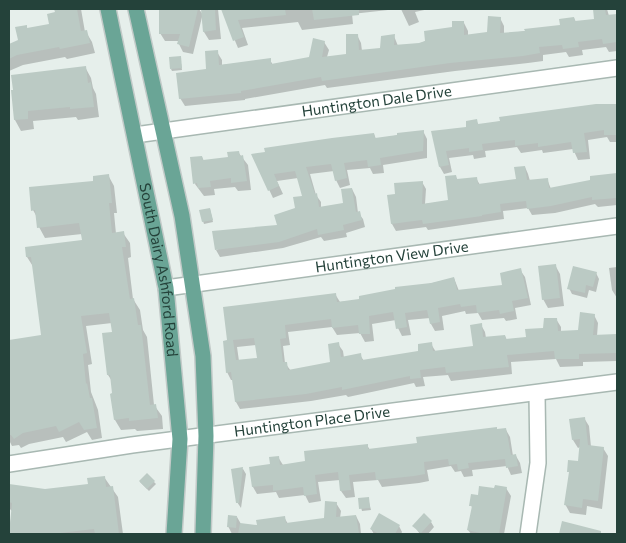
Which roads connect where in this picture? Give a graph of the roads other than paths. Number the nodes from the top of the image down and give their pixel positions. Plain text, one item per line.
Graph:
1 (108, 9) edge
2 (136, 9) edge
3 (617, 68) edge
4 (164, 131) junction
5 (135, 135) junction
6 (617, 226) edge
7 (193, 284) junction
8 (166, 288) junction
9 (617, 382) edge
10 (537, 394) junction
11 (206, 436) junction
12 (180, 439) junction
13 (9, 464) edge
14 (174, 534) edge
15 (203, 534) edge
16 (528, 534) edge

1 - 5 main road, South Dairy Ashford Road
2 - 4 main road, South Dairy Ashford Road
3 - 4 street, Huntington Dale Drive
4 - 5 street, Huntington Dale Drive
4 - 7 main road, South Dairy Ashford Road
5 - 8 main road, South Dairy Ashford Road
6 - 7 street, Huntington View Drive
7 - 8 street, Huntington View Drive
7 - 11 main road, South Dairy Ashford Road
8 - 12 main road, South Dairy Ashford Road
9 - 10 street, Huntington Place Drive
10 - 11 street, Huntington Place Drive
10 - 16 street
11 - 12 street, Huntington Place Drive
11 - 15 main road, South Dairy Ashford Road
12 - 13 street, Huntington Place Drive
12 - 14 main road, South Dairy Ashford Road

